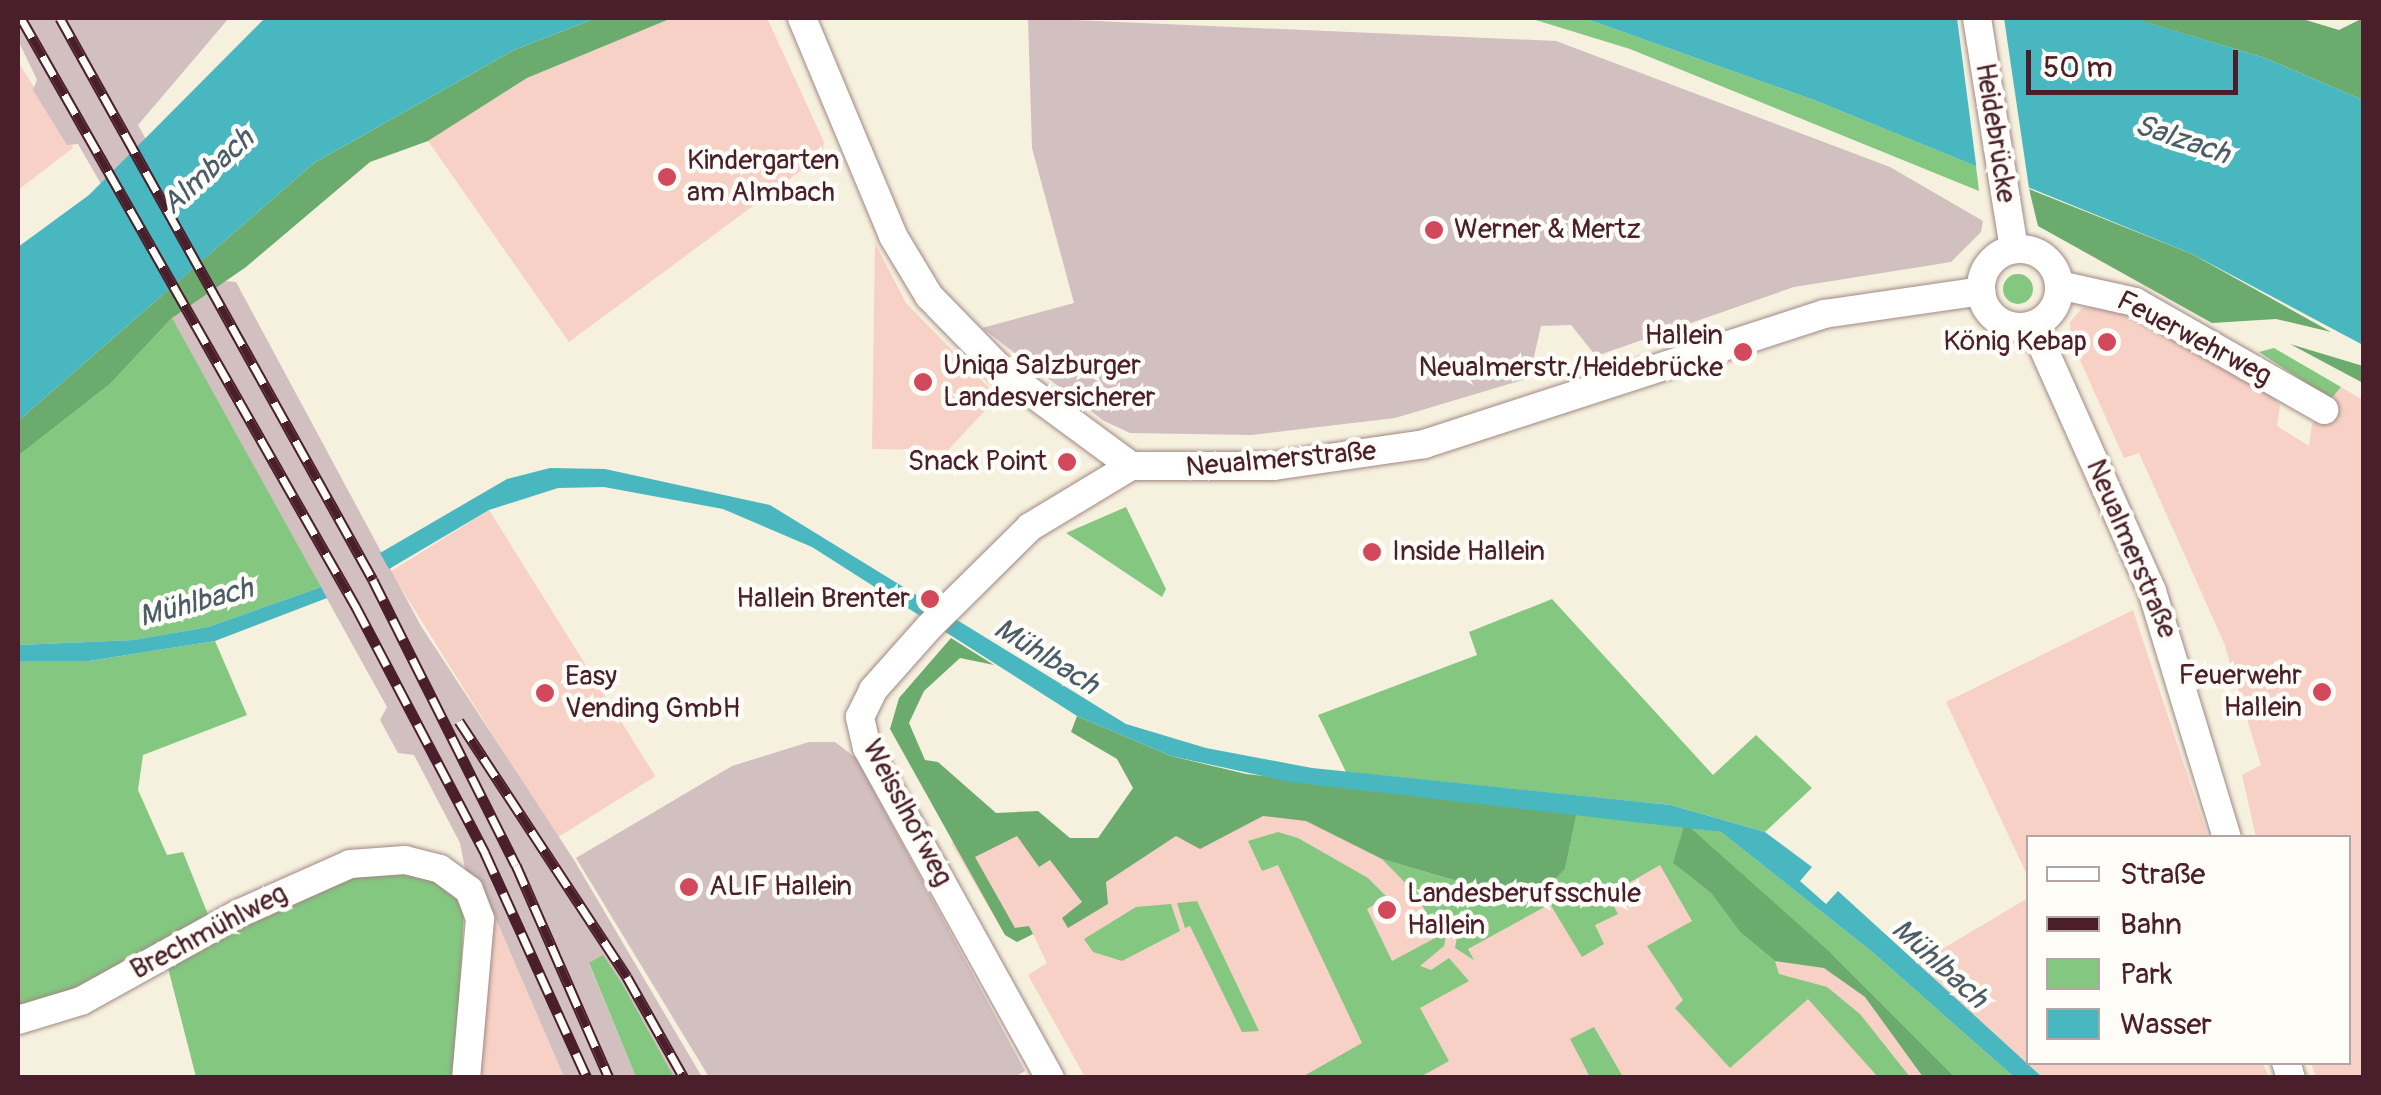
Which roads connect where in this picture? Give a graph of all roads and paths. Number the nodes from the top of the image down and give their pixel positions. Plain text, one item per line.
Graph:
1 (802, 18) edge
2 (1977, 18) edge
3 (2014, 249) junction
4 (2058, 285) junction
5 (1981, 291) junction
6 (2033, 325) junction
7 (2324, 410) dead end
8 (1131, 466) junction
9 (2226, 835) edge
10 (18, 1020) edge
11 (466, 1078) edge
12 (1050, 1078) edge

1 - 8 street
2 - 3 street, Heidebrücke
3 - 4 street
3 - 5 street
4 - 6 street
4 - 7 street, Feuerwehrweg
5 - 6 street
5 - 8 street, Neualmerstraße
6 - 9 street, Neualmerstraße
8 - 12 street, Weisslhofweg
10 - 11 street, Brechmühlweg

